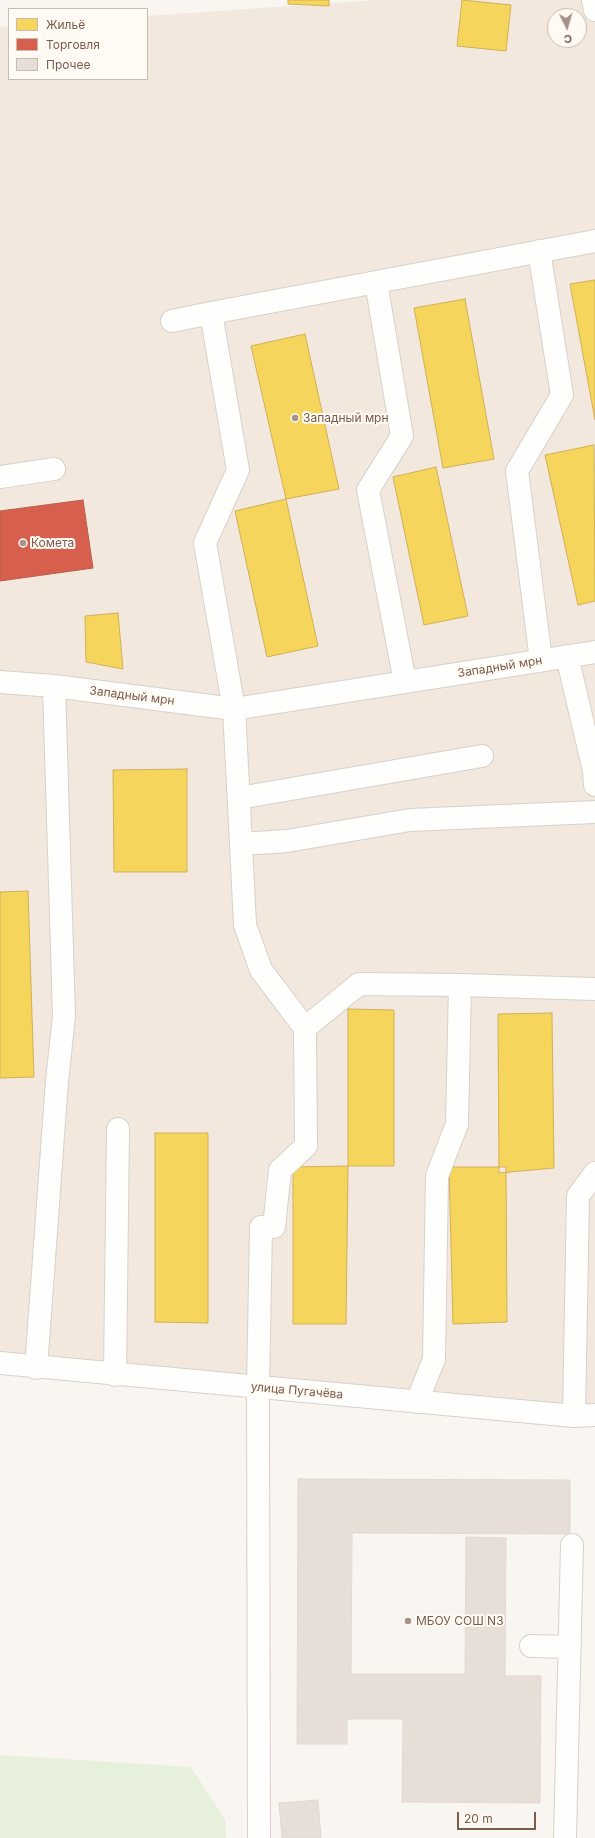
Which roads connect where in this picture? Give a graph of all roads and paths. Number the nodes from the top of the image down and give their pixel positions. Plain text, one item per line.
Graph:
1 (593, 0) edge
2 (595, 10) edge
3 (595, 241) edge
4 (539, 251) junction
5 (376, 282) junction
6 (211, 313) junction
7 (172, 321) dead end
8 (54, 470) dead end
9 (0, 477) edge
10 (595, 652) edge
11 (567, 656) junction
12 (541, 660) junction
13 (0, 682) edge
14 (404, 682) junction
15 (54, 686) junction
16 (234, 709) junction
17 (482, 756) dead end
18 (595, 785) edge
19 (239, 798) junction
20 (595, 812) edge
21 (242, 844) junction
22 (460, 985) junction
23 (595, 989) edge
24 (305, 1028) junction
25 (118, 1129) dead end
26 (595, 1173) edge
27 (0, 1363) edge
28 (36, 1368) junction
29 (115, 1375) junction
30 (258, 1387) junction
31 (418, 1402) junction
32 (585, 1415) edge
33 (572, 1545) dead end
34 (531, 1646) dead end
35 (570, 1648) junction
36 (259, 1838) edge
37 (565, 1838) edge

1 - 2 street
3 - 4 street
4 - 5 street
4 - 12 street
5 - 6 street
5 - 14 street
6 - 7 street
6 - 16 street
8 - 9 street
10 - 11 street, Западный мрн
11 - 12 street, Западный мрн
11 - 18 street
12 - 14 street, Западный мрн
13 - 15 street, Западный мрн
14 - 16 street, Западный мрн
15 - 16 street, Западный мрн
15 - 28 street
16 - 19 street
17 - 19 street
19 - 21 street
20 - 21 street
21 - 24 street
22 - 23 street
22 - 24 street
22 - 31 street
24 - 30 street
25 - 29 street
26 - 32 street
27 - 28 street, улица Пугачёва
28 - 29 street, улица Пугачёва
29 - 30 street, улица Пугачёва
30 - 31 street, улица Пугачёва
30 - 36 street
31 - 32 street, улица Пугачёва
33 - 35 street
34 - 35 street
35 - 37 street

